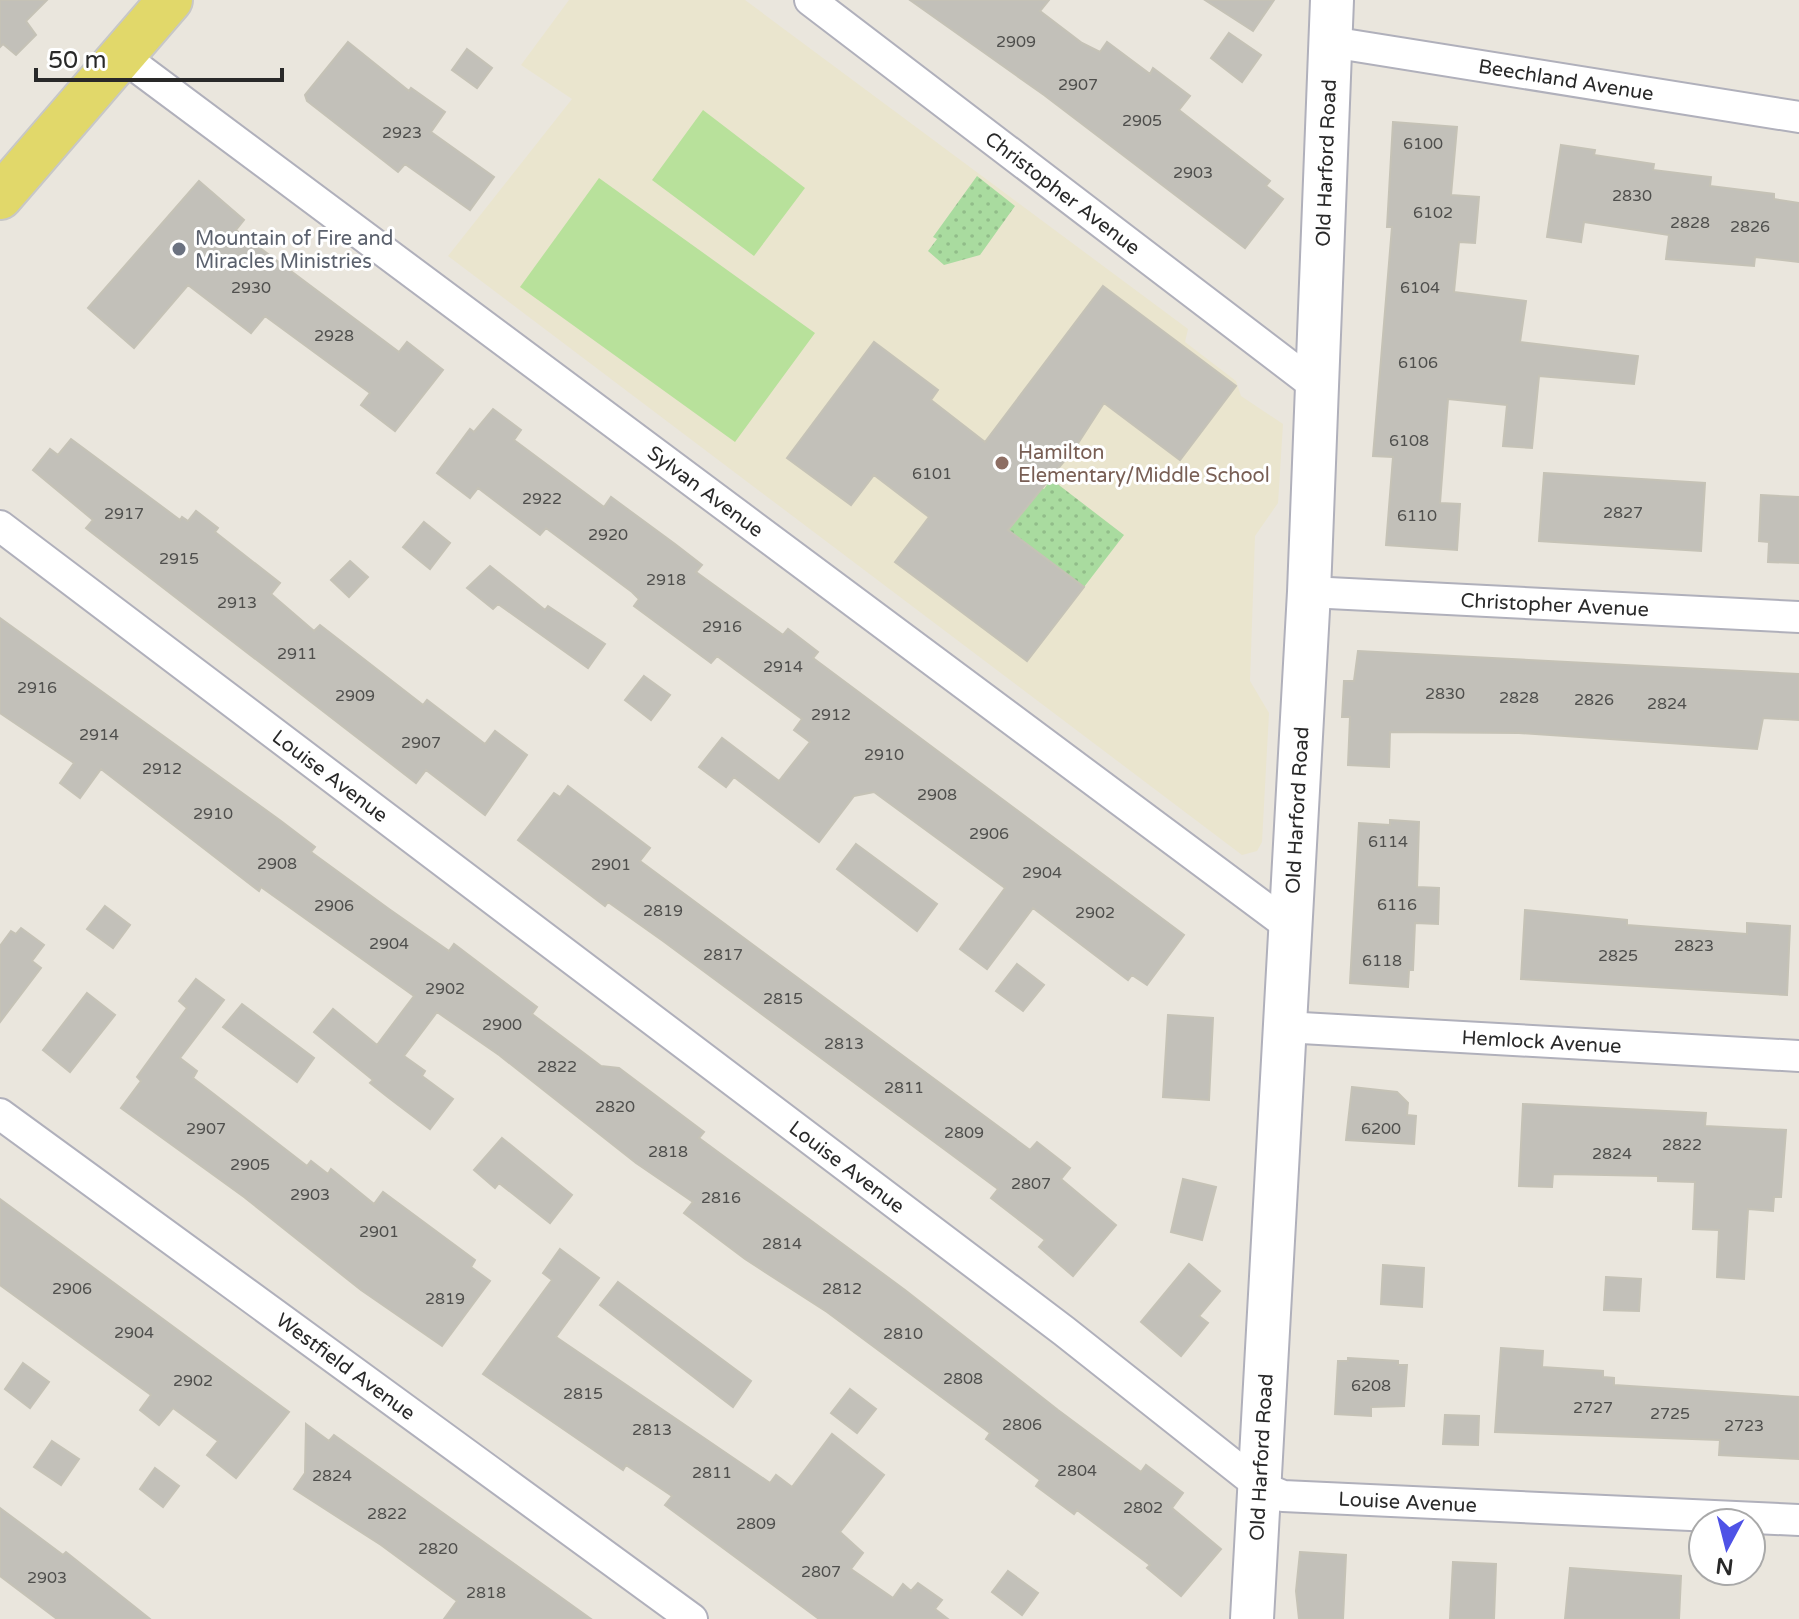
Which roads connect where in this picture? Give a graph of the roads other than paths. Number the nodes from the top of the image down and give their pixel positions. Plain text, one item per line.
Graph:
1 (170, 0) edge
2 (810, 0) edge
3 (1332, 0) edge
4 (1331, 42) junction
5 (122, 56) junction
6 (1799, 117) edge
7 (0, 197) edge
8 (1317, 387) junction
9 (0, 526) edge
10 (1309, 592) junction
11 (1799, 617) edge
12 (1289, 926) junction
13 (1284, 1027) junction
14 (1799, 1056) edge
15 (0, 1114) edge
16 (1261, 1487) junction
17 (1799, 1520) edge
18 (692, 1619) edge
19 (1252, 1619) edge

1 - 5 main road
2 - 8 street, Christopher Avenue
3 - 4 street, Old Harford Road
4 - 6 street, Beechland Avenue
4 - 8 street, Old Harford Road
5 - 7 main road
5 - 12 street, Sylvan Avenue
8 - 10 street, Old Harford Road
9 - 16 street, Louise Avenue
10 - 11 street, Christopher Avenue
10 - 12 street, Old Harford Road
12 - 13 street, Old Harford Road
13 - 14 street, Hemlock Avenue
13 - 16 street, Old Harford Road
15 - 18 street, Westfield Avenue
16 - 17 street, Louise Avenue
16 - 19 street, Old Harford Road

